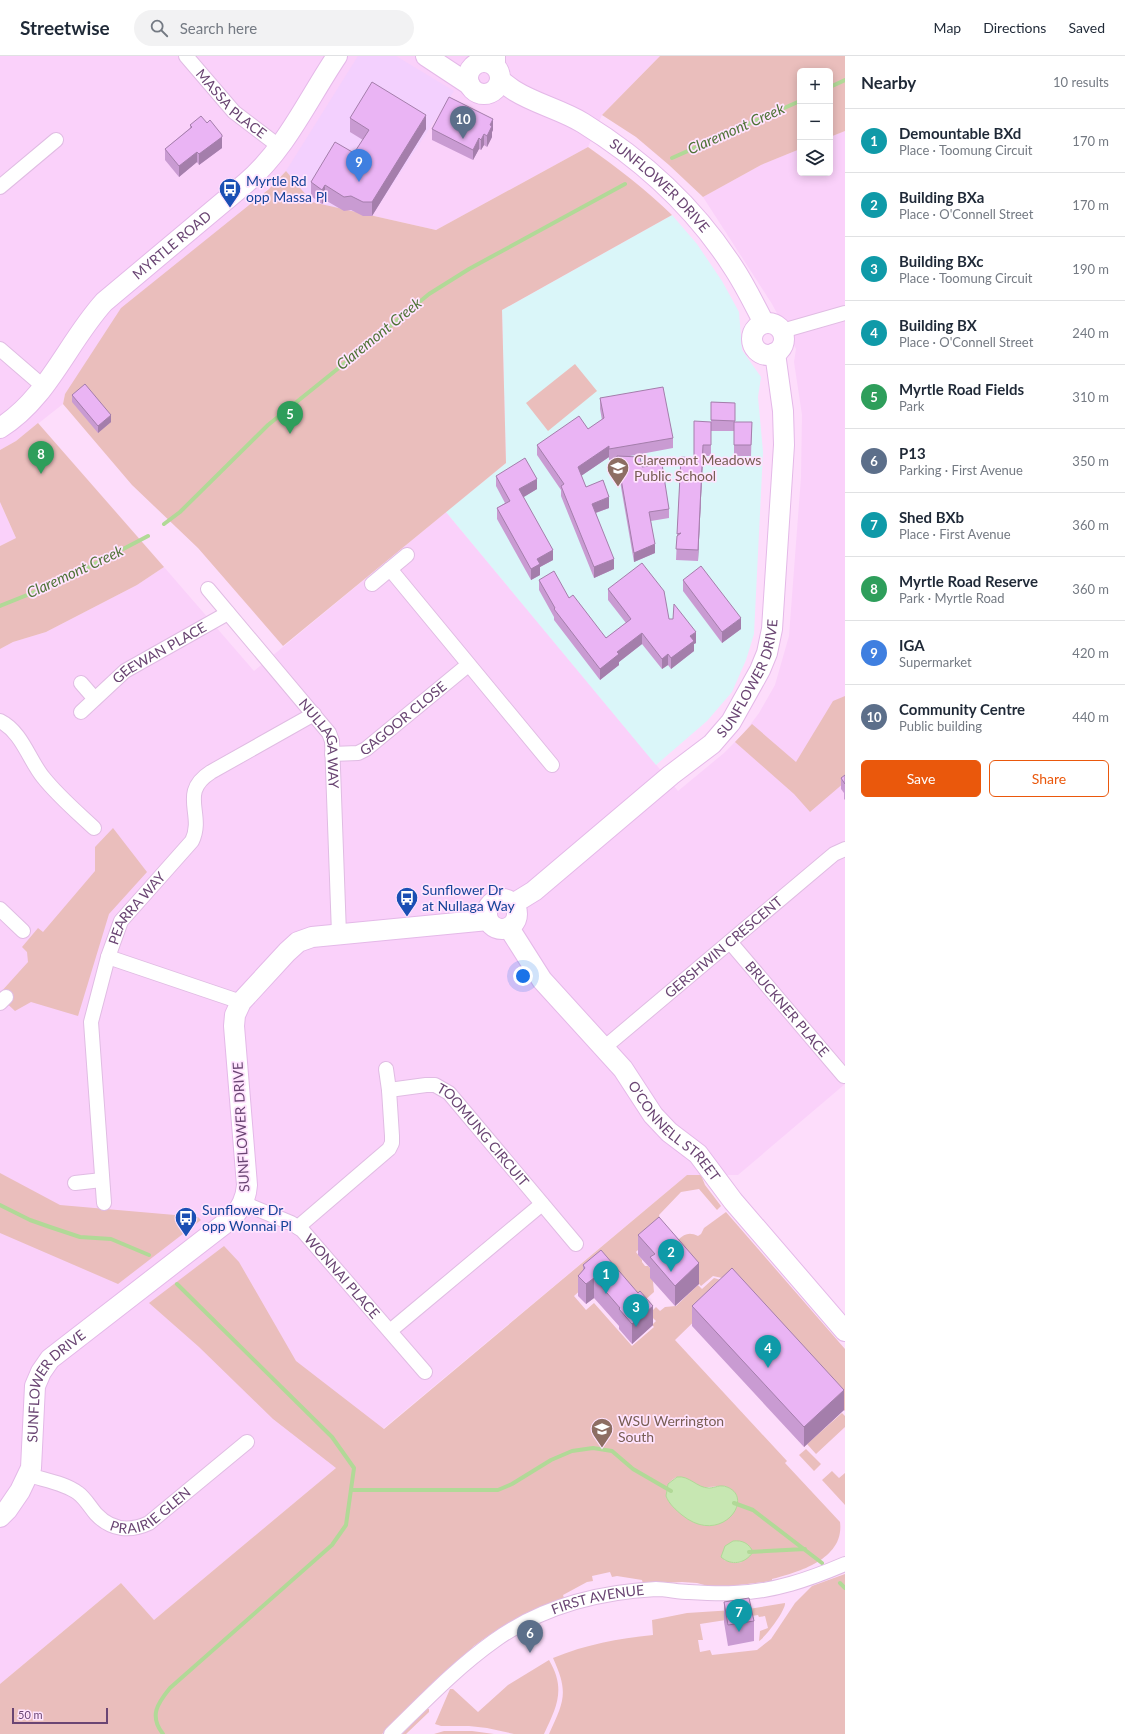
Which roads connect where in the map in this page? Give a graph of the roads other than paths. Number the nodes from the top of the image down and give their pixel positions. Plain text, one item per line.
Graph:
1 (186, 56) edge
2 (337, 56) edge
3 (434, 61) edge
4 (490, 73) edge
5 (56, 140) dead end
6 (280, 147) junction
7 (0, 187) edge
8 (845, 313) edge
9 (764, 323) junction
10 (782, 331) junction
11 (0, 350) edge
12 (775, 353) junction
13 (44, 387) junction
14 (0, 428) edge
15 (407, 555) dead end
16 (390, 569) junction
17 (372, 584) dead end
18 (208, 589) dead end
19 (228, 613) junction
20 (468, 665) junction
21 (81, 683) dead end
22 (94, 698) junction
23 (81, 712) dead end
24 (314, 714) junction
25 (0, 721) edge
26 (332, 754) junction
27 (552, 765) dead end
28 (94, 828) dead end
29 (845, 849) edge
30 (513, 904) junction
31 (0, 909) edge
32 (488, 920) junction
33 (509, 928) junction
34 (23, 931) dead end
35 (339, 934) junction
36 (730, 942) junction
37 (108, 957) junction
38 (241, 1002) junction
39 (605, 1047) junction
40 (386, 1069) dead end
41 (844, 1076) edge
42 (389, 1090) junction
43 (102, 1180) junction
44 (75, 1183) dead end
45 (104, 1203) dead end
46 (243, 1203) junction
47 (542, 1204) junction
48 (298, 1227) junction
49 (576, 1244) dead end
50 (390, 1331) junction
51 (845, 1331) edge
52 (425, 1372) dead end
53 (247, 1442) dead end
54 (29, 1475) junction
55 (0, 1517) edge
56 (845, 1564) edge
57 (391, 1734) edge

1 - 6 street, MASSA PLACE
2 - 6 street, MYRTLE ROAD
3 - 4 street, SUNFLOWER DRIVE
4 - 9 street, SUNFLOWER DRIVE
5 - 7 street
6 - 13 street, MYRTLE ROAD
8 - 10 street
9 - 10 street
9 - 12 street
10 - 12 street
11 - 13 street
12 - 30 street, SUNFLOWER DRIVE
13 - 14 street, MYRTLE ROAD
15 - 16 street
16 - 17 street
16 - 20 street
18 - 19 street, NULLAGA WAY
19 - 22 street, GEEWAN PLACE
19 - 24 street, NULLAGA WAY
20 - 26 street, GAGOOR CLOSE
20 - 27 street
21 - 22 street
22 - 23 street, GEEWAN PLACE
24 - 26 street, NULLAGA WAY
24 - 37 street, PEARRA WAY
25 - 28 street
26 - 35 street, NULLAGA WAY
29 - 36 street, GERSHWIN CRESCENT
30 - 32 street
30 - 33 street
31 - 34 street
32 - 33 street
32 - 35 street, SUNFLOWER DRIVE
33 - 39 street, O'CONNELL STREET
35 - 38 street, SUNFLOWER DRIVE
36 - 39 street, GERSHWIN CRESCENT
36 - 41 street, BRUCKNER PLACE
37 - 38 street
37 - 43 street, PEARRA WAY
38 - 46 street, SUNFLOWER DRIVE
39 - 51 street, O'CONNELL STREET
40 - 42 street
42 - 47 street, TOOMUNG CIRCUIT
42 - 48 street
43 - 44 street
43 - 45 street, PEARRA WAY
46 - 48 street, WONNAI PLACE
46 - 54 street, SUNFLOWER DRIVE
47 - 49 street, TOOMUNG CIRCUIT
47 - 50 street
48 - 50 street, WONNAI PLACE
50 - 52 street, WONNAI PLACE
53 - 54 street, PRAIRIE GLEN
54 - 55 street, SUNFLOWER DRIVE
56 - 57 street, FIRST AVENUE

